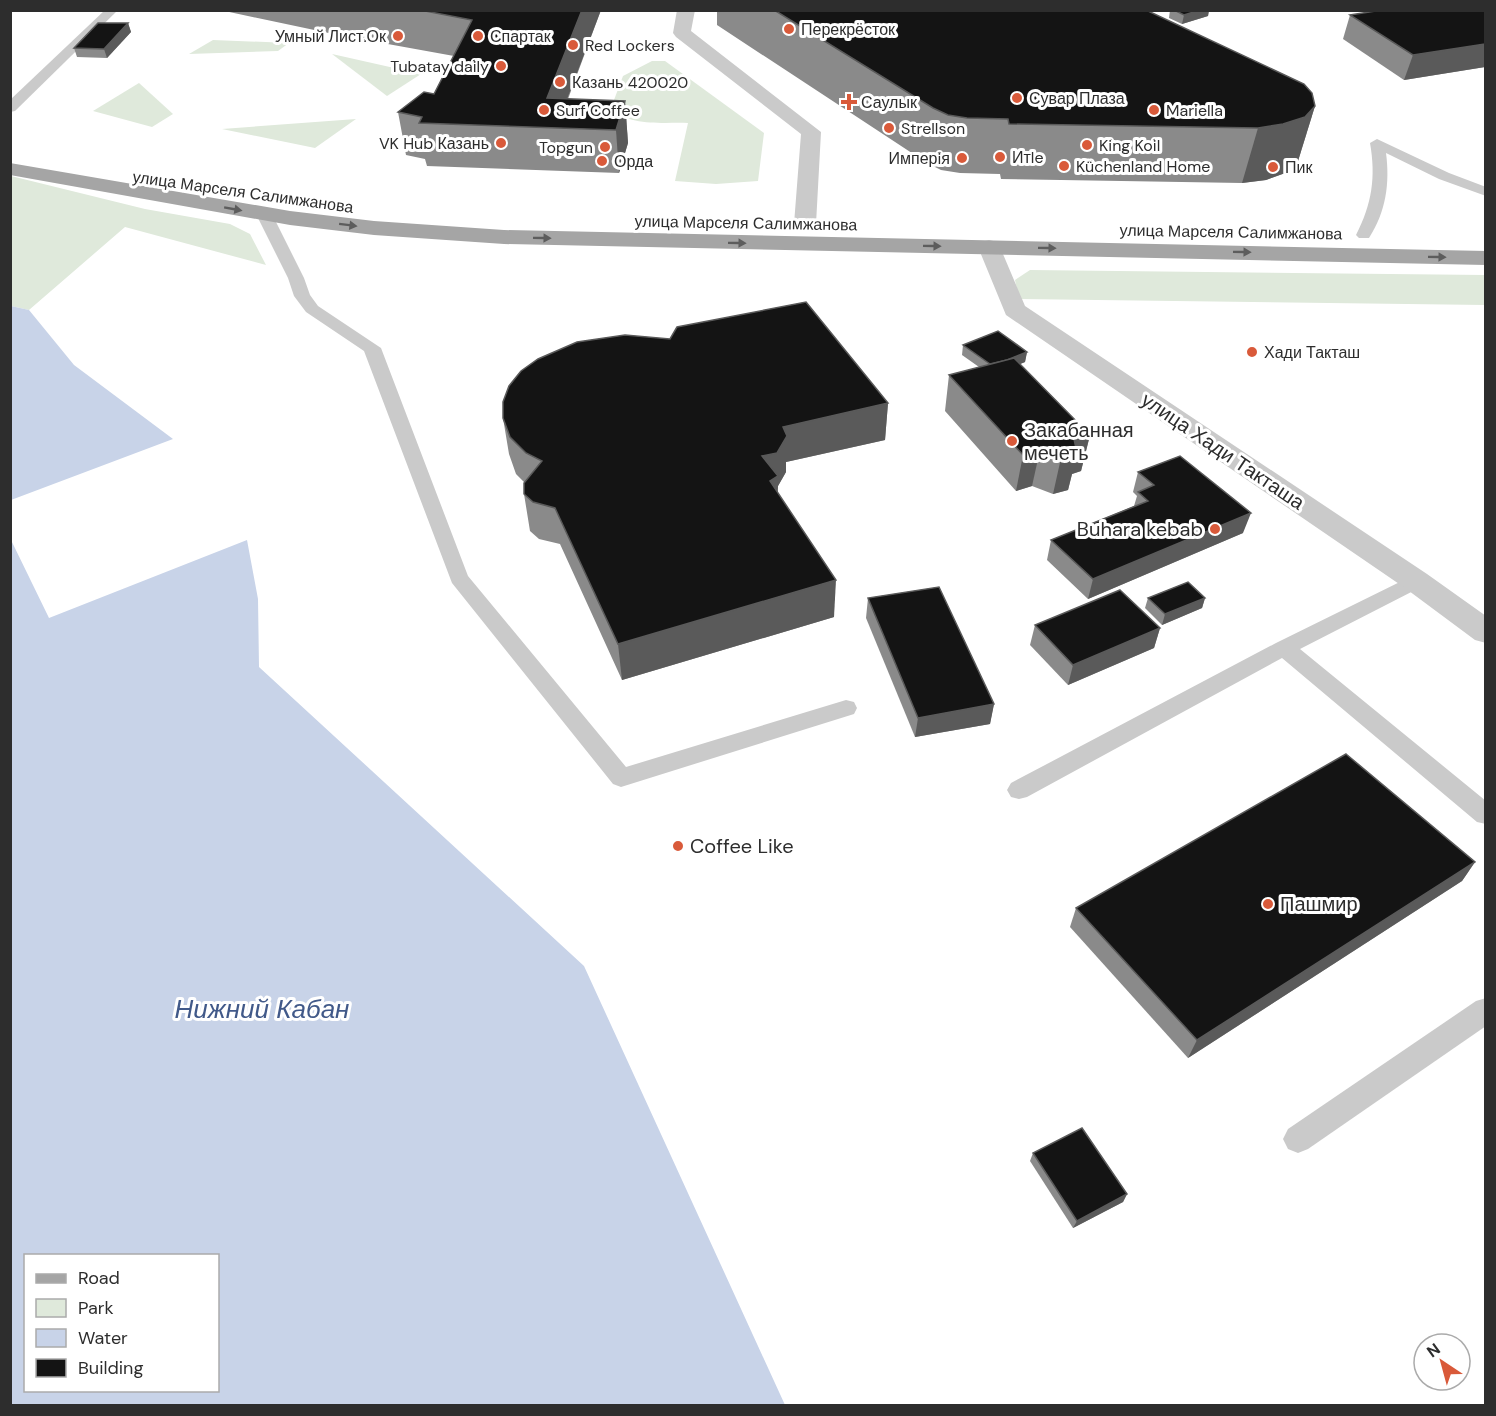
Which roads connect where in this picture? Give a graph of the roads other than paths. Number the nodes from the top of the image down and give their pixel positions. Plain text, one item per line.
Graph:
1 (112, 10) edge
2 (686, 10) edge
3 (10, 108) edge
4 (10, 152) edge
5 (10, 169) edge
6 (1485, 192) edge
7 (264, 214) junction
8 (805, 224) junction
9 (1364, 235) junction
10 (1485, 237) edge
11 (989, 247) junction
12 (1485, 258) edge
13 (1416, 581) junction
14 (1485, 632) edge
15 (1284, 648) junction
16 (846, 708) dead end
17 (1019, 790) dead end
18 (1485, 815) edge
19 (1485, 1010) edge
20 (1298, 1139) dead end

1 - 3 lane
2 - 8 street
4 - 8 main road, улица Марселя Салимжанова
5 -> 7 main road
6 - 9 lane
7 -> 11 main road
7 - 16 lane
8 - 9 main road, улица Марселя Салимжанова
9 - 10 main road, улица Марселя Салимжанова
11 -> 12 main road
11 - 13 street, улица Хади Такташа
13 - 14 street, улица Хади Такташа
13 - 15 lane
15 - 17 lane
15 - 18 lane
19 - 20 lane

